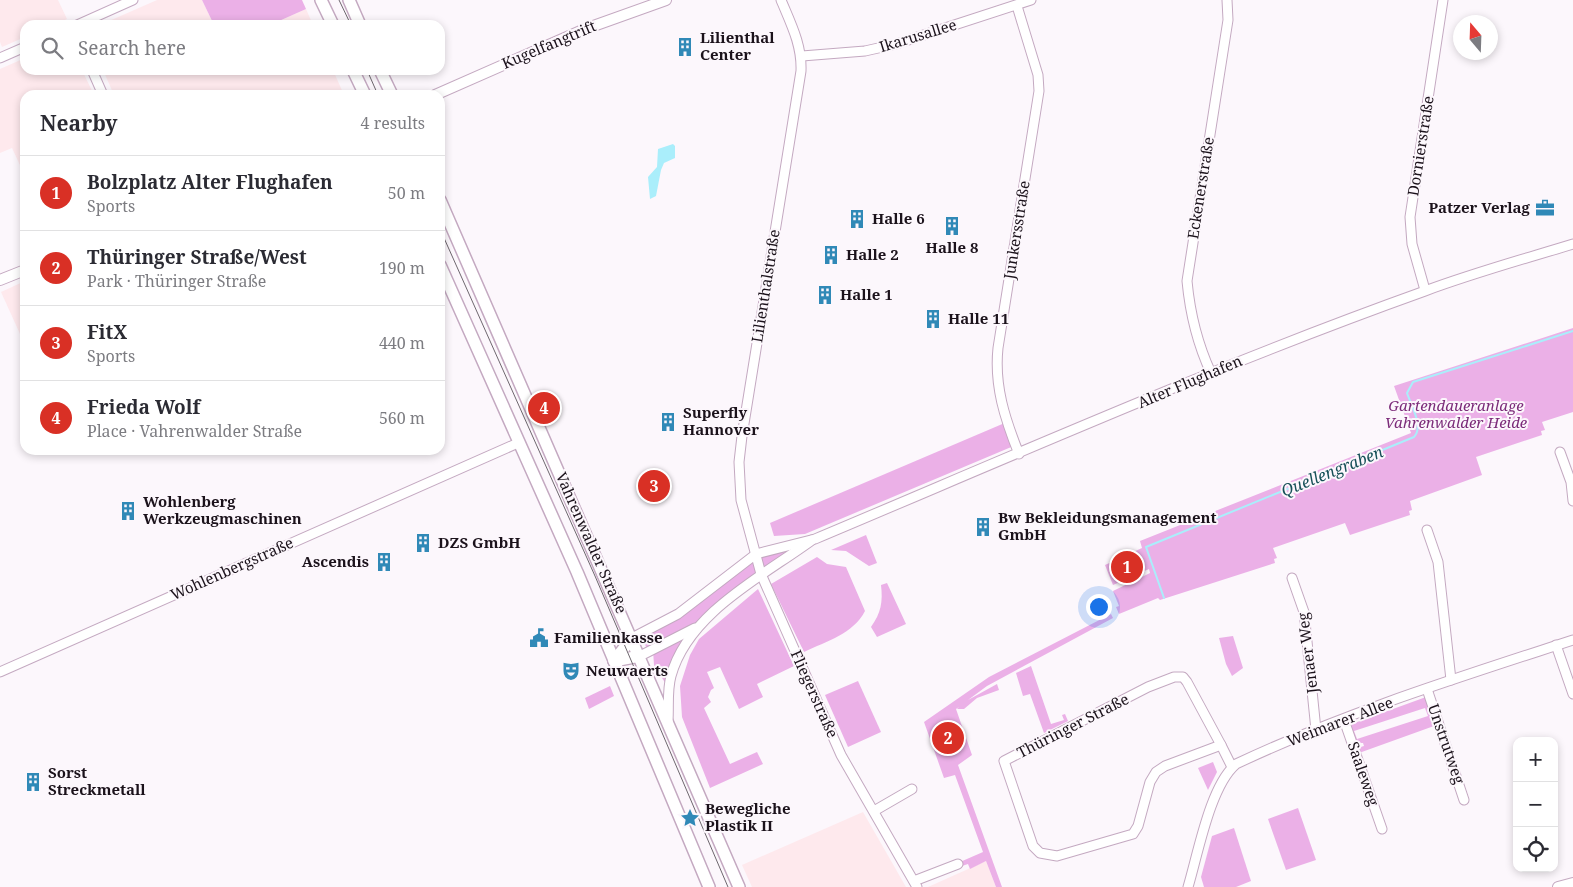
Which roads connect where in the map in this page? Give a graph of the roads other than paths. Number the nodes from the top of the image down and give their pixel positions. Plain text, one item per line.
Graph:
1 (133, 0) edge
2 (321, 0) edge
3 (349, 0) edge
4 (666, 0) edge
5 (781, 0) edge
6 (1031, 0) edge
7 (1228, 0) edge
8 (1443, 0) edge
9 (1017, 6) junction
10 (88, 20) edge
11 (331, 20) edge
12 (358, 20) edge
13 (20, 49) edge
14 (802, 56) junction
15 (0, 58) edge
16 (94, 75) edge
17 (355, 75) edge
18 (382, 75) edge
19 (102, 90) edge
20 (363, 90) edge
21 (390, 90) edge
22 (445, 91) edge
23 (445, 211) edge
24 (1573, 244) edge
25 (20, 272) edge
26 (445, 276) edge
27 (0, 280) edge
28 (1425, 290) junction
29 (1210, 373) junction
30 (518, 443) junction
31 (1560, 452) dead end
32 (1019, 454) junction
33 (1573, 501) edge
34 (1427, 530) dead end
35 (815, 539) junction
36 (756, 554) junction
37 (761, 574) junction
38 (1292, 578) dead end
39 (697, 627) junction
40 (632, 638) junction
41 (1573, 640) edge
42 (1556, 645) junction
43 (640, 656) junction
44 (614, 661) junction
45 (0, 672) edge
46 (1451, 680) junction
47 (1427, 689) junction
48 (1573, 694) edge
49 (1344, 720) junction
50 (668, 722) junction
51 (1316, 730) junction
52 (1221, 746) junction
53 (1232, 767) junction
54 (912, 789) dead end
55 (1464, 800) dead end
56 (874, 811) junction
57 (1382, 828) dead end
58 (958, 864) dead end
59 (1573, 882) edge
60 (916, 884) edge
61 (709, 887) edge
62 (739, 887) edge
63 (1188, 887) edge
64 (1558, 887) edge

1 - 10 street
2 - 11 main road
3 - 12 main road
4 - 22 street, Kugelfangtrift
5 - 14 street, Lilienthalstraße
6 - 9 street, Ikarusallee
7 - 29 street, Eckenerstraße
8 - 28 street, Dornierstraße
9 - 14 street, Ikarusallee
9 - 32 street, Junkersstraße
13 - 15 street
14 - 36 street, Lilienthalstraße
16 - 19 street
17 - 20 main road
18 - 21 main road
23 - 40 main road, Vahrenwalder Straße
24 - 28 street, Alter Flughafen
25 - 27 street
26 - 30 main road, Vahrenwalder Straße
28 - 29 street, Alter Flughafen
29 - 32 street, Alter Flughafen
30 - 44 main road, Vahrenwalder Straße
30 - 45 street, Wohlenbergstraße
31 - 33 street
32 - 35 street, Alter Flughafen
34 - 46 street
35 - 36 street, Alter Flughafen
35 - 37 street, Alter Flughafen
36 - 37 street, Lilienthalstraße
36 - 40 street, Alter Flughafen
37 - 39 street, Alter Flughafen
37 - 56 street, Fliegerstraße
38 - 51 street, Jenaer Weg
39 - 43 street, Alter Flughafen
39 - 50 street, Alter Flughafen
40 - 43 main road, Vahrenwalder Straße
40 - 44 main road
41 - 42 street, Weimarer Allee
42 - 46 street, Weimarer Allee
42 - 48 street
43 - 44 main road
43 - 50 main road, Vahrenwalder Straße
44 - 61 main road, Vahrenwalder Straße
46 - 47 street, Weimarer Allee
47 - 49 street, Weimarer Allee
47 - 55 street, Unstrutweg
49 - 51 street, Weimarer Allee
49 - 57 street, Saaleweg
50 - 62 main road, Vahrenwalder Straße
51 - 53 street, Weimarer Allee
52 - 52 street, Thüringer Straße
52 - 53 street, Thüringer Straße
53 - 63 street
54 - 56 street
56 - 60 street, Fliegerstraße
58 - 60 street, Fliegerstraße
59 - 64 street

